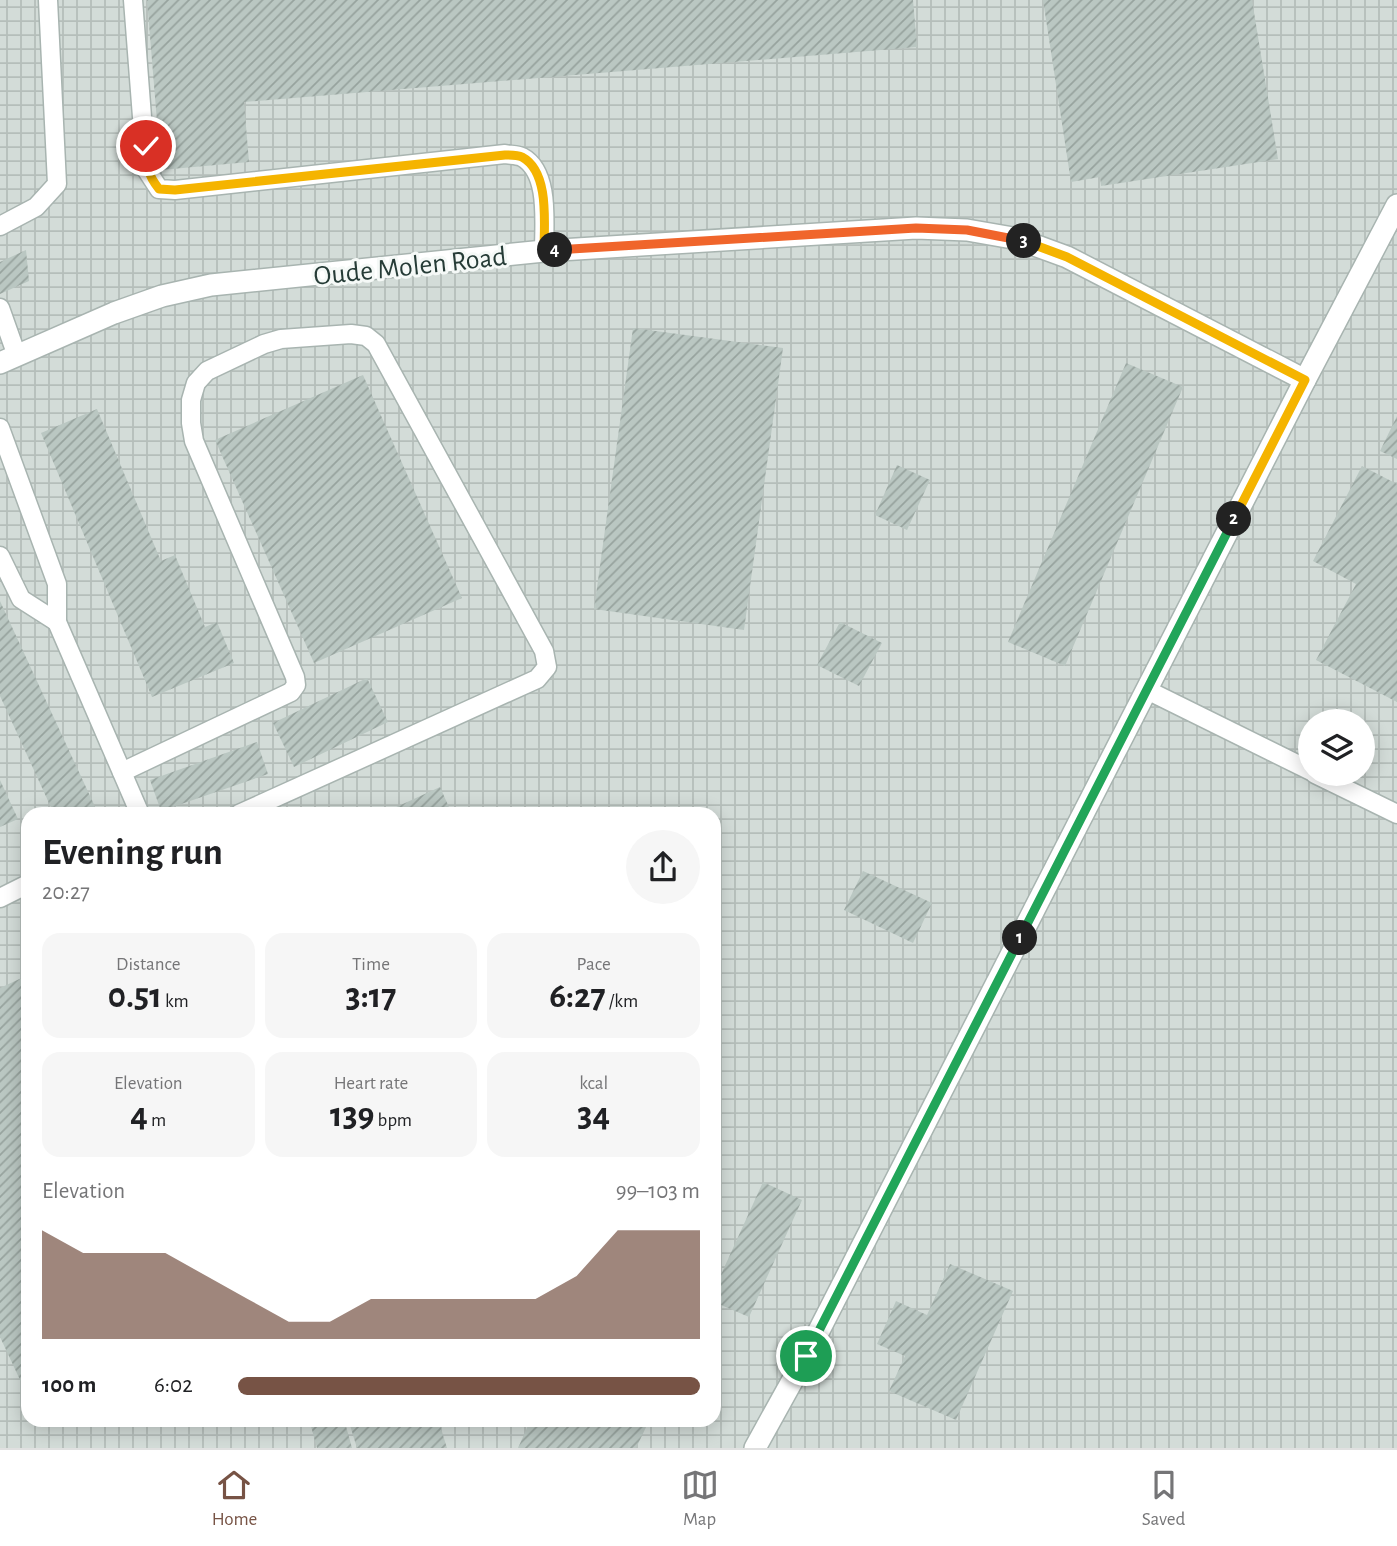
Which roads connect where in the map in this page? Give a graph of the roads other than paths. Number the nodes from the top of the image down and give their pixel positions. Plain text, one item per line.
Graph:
1 (48, 0) edge
2 (133, 0) edge
3 (1397, 205) edge
4 (0, 226) edge
5 (544, 251) junction
6 (0, 308) edge
7 (8, 360) edge
8 (1305, 380) junction
9 (0, 428) edge
10 (0, 556) edge
11 (57, 622) junction
12 (1147, 690) junction
13 (1298, 765) edge
14 (122, 772) junction
15 (1341, 786) edge
16 (137, 807) edge
17 (254, 807) edge
18 (1397, 814) edge
19 (21, 888) edge
20 (0, 898) edge
21 (755, 1448) edge

1 - 4 lane
2 - 5 lane
3 - 8 street
5 - 7 street, Oude Molen Road
5 - 8 street, Oude Molen Road
6 - 7 lane
8 - 12 street
9 - 11 lane
10 - 11 lane
11 - 14 lane
12 - 13 lane
12 - 21 street
14 - 16 lane
14 - 17 lane
15 - 18 lane
19 - 20 lane

